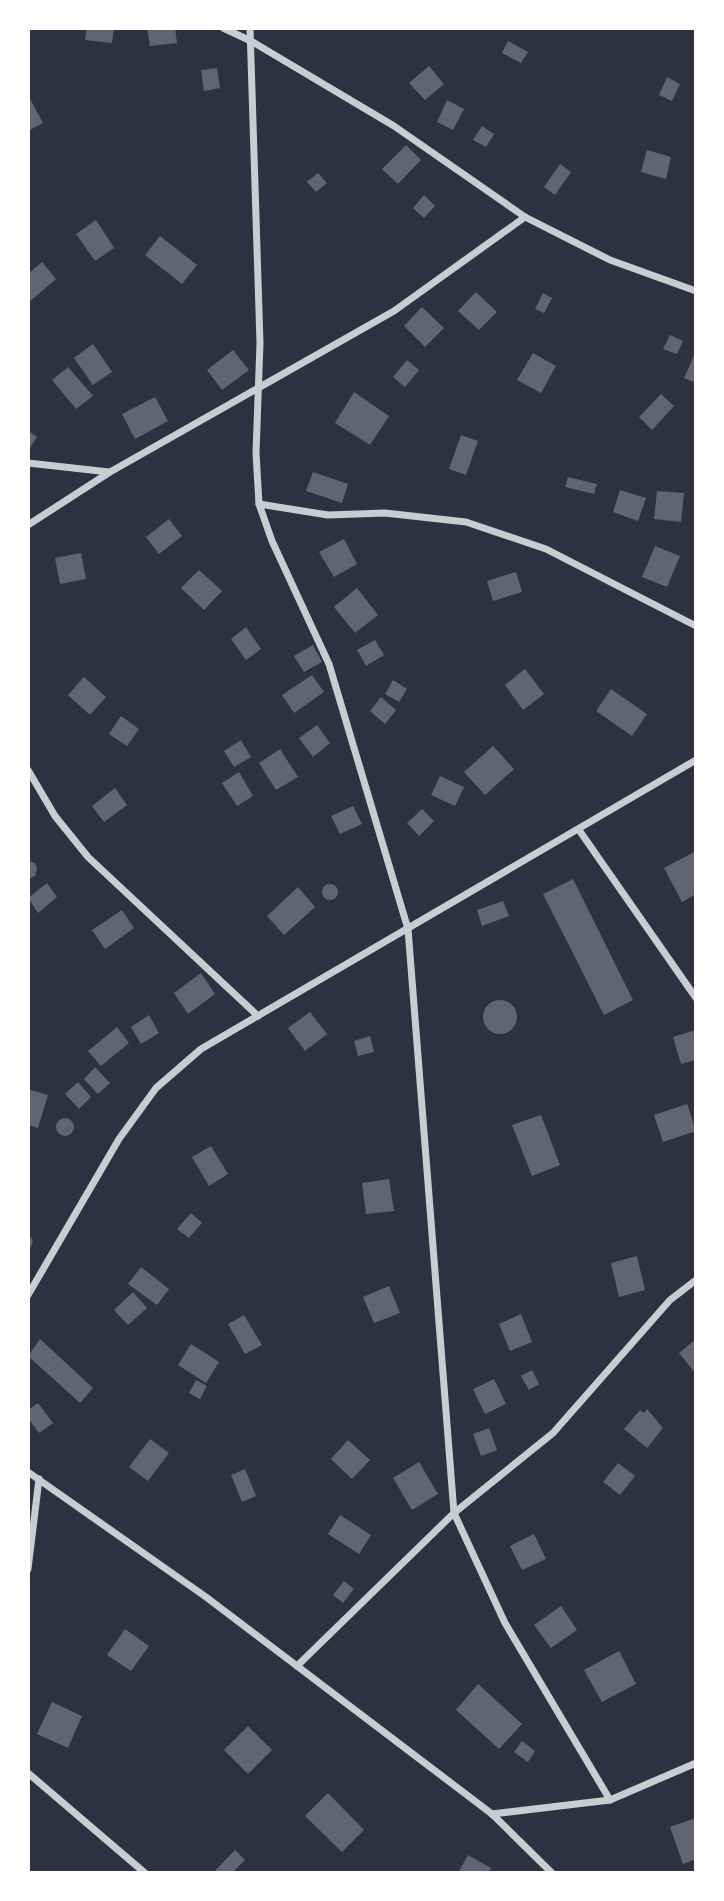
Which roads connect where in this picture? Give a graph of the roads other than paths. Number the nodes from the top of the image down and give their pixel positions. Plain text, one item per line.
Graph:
1 (223, 28) edge
2 (250, 28) edge
3 (251, 41) junction
4 (525, 217) junction
5 (696, 291) edge
6 (258, 390) junction
7 (28, 463) edge
8 (110, 472) junction
9 (258, 504) junction
10 (28, 525) edge
11 (696, 625) edge
12 (696, 760) edge
13 (28, 770) edge
14 (579, 830) junction
15 (408, 929) junction
16 (696, 998) edge
17 (258, 1016) junction
18 (696, 1280) edge
19 (28, 1295) edge
20 (28, 1472) edge
21 (39, 1479) junction
22 (454, 1513) junction
23 (28, 1569) edge
24 (297, 1666) junction
25 (696, 1763) edge
26 (28, 1773) edge
27 (610, 1800) junction
28 (492, 1814) junction
29 (145, 1873) edge
30 (552, 1873) edge

1 - 3 street
2 - 3 street
3 - 4 street
3 - 6 street
4 - 5 street
4 - 6 street
6 - 8 street
6 - 9 street
7 - 8 street
8 - 10 street
9 - 11 street
9 - 15 street
12 - 14 street
13 - 17 street
14 - 15 street
14 - 16 street
15 - 17 street
15 - 22 street
17 - 19 street
18 - 22 street
20 - 21 street
21 - 23 street
21 - 24 street
22 - 24 street
22 - 27 street
24 - 28 street
25 - 27 street
26 - 29 street
27 - 28 street
28 - 30 street

